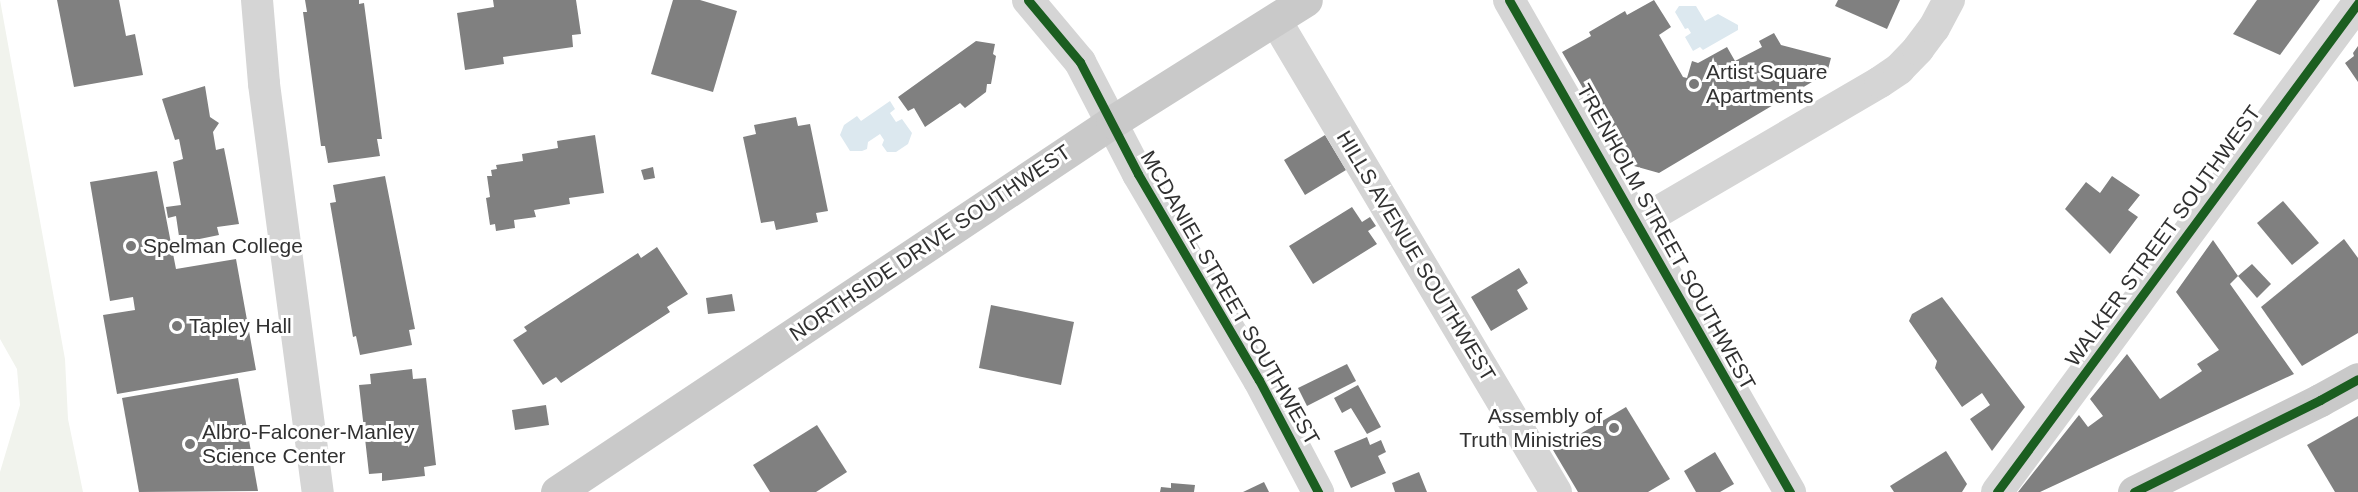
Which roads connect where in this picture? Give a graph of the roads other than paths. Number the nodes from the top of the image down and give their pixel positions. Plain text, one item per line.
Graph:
1 (257, 0) edge
2 (1028, 0) edge
3 (1306, 0) edge
4 (1509, 0) edge
5 (1949, 0) edge
6 (2358, 3) edge
7 (1276, 21) junction
8 (1112, 122) junction
9 (1637, 224) junction
10 (2358, 379) edge
11 (318, 492) edge
12 (557, 492) edge
13 (1318, 492) edge
14 (1556, 492) edge
15 (1790, 492) edge
16 (1997, 492) edge
17 (2134, 492) edge

1 - 11 street
2 - 8 street, MCDANIEL STREET SOUTHWEST
3 - 7 main road, NORTHSIDE DRIVE SOUTHWEST
4 - 9 street, TRENHOLM STREET SOUTHWEST
5 - 9 street
6 - 16 street, WALKER STREET SOUTHWEST
7 - 8 main road, NORTHSIDE DRIVE SOUTHWEST
7 - 14 street, HILLS AVENUE SOUTHWEST
8 - 12 main road, NORTHSIDE DRIVE SOUTHWEST
8 - 13 street, MCDANIEL STREET SOUTHWEST
9 - 15 street, TRENHOLM STREET SOUTHWEST
10 - 17 main road

